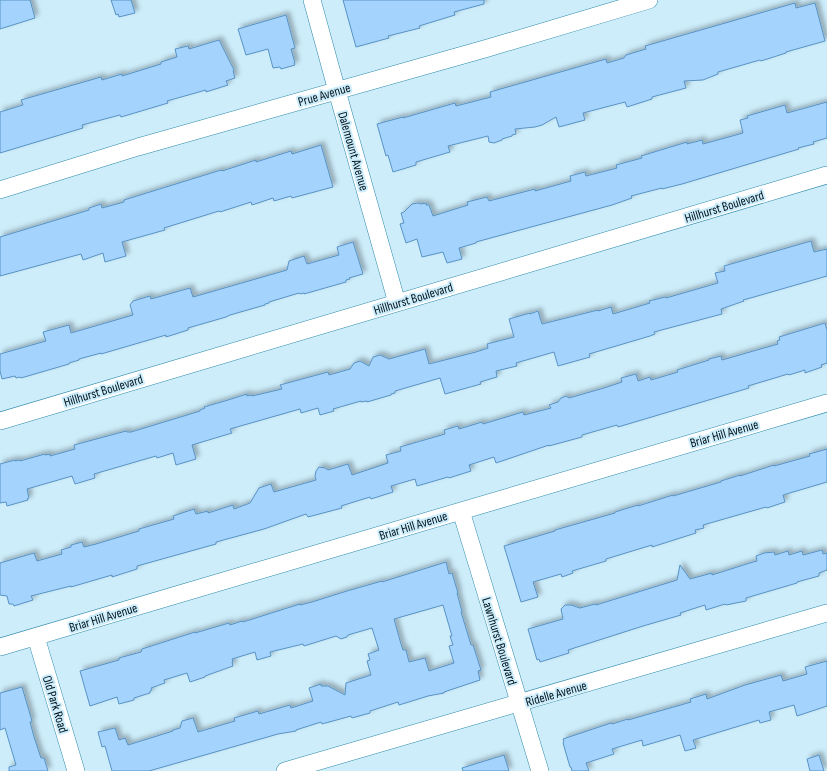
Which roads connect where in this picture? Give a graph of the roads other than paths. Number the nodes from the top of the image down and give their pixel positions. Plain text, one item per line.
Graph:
1 (312, 0) edge
2 (649, 0) edge
3 (337, 91) junction
4 (827, 175) edge
5 (0, 190) edge
6 (397, 303) junction
7 (827, 403) edge
8 (0, 421) edge
9 (461, 511) junction
10 (827, 613) edge
11 (36, 637) junction
12 (0, 647) edge
13 (519, 703) junction
14 (308, 768) edge
15 (76, 771) edge
16 (285, 771) edge
17 (540, 771) edge

1 - 3 street, Dalemount Avenue
2 - 3 street, Prue Avenue
3 - 5 street, Prue Avenue
3 - 6 street, Dalemount Avenue
4 - 6 street, Hillhurst Boulevard
6 - 8 street, Hillhurst Boulevard
7 - 9 street, Briar Hill Avenue
9 - 11 street, Briar Hill Avenue
9 - 13 street, Lawnhurst Boulevard
10 - 13 street, Ridelle Avenue
11 - 12 street, Briar Hill Avenue
11 - 15 street, Old Park Road
13 - 14 street, Ridelle Avenue
13 - 17 street, Lawnhurst Boulevard
14 - 16 street, Ridelle Avenue

